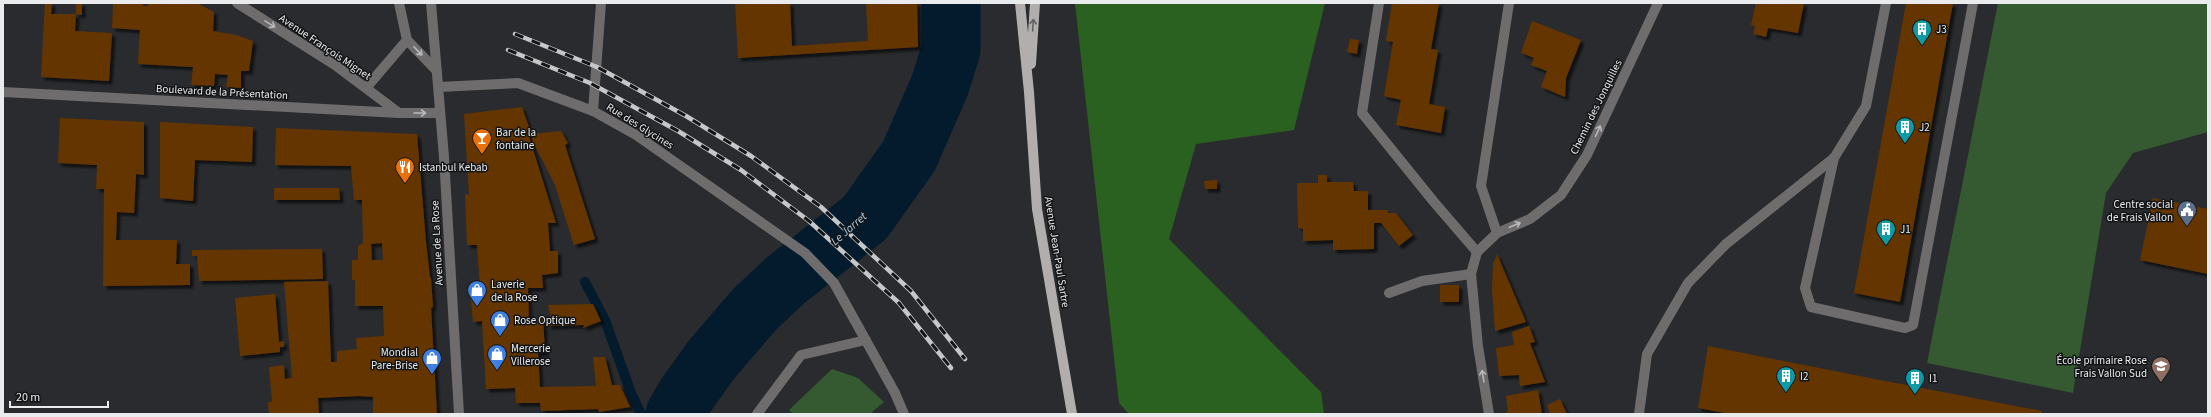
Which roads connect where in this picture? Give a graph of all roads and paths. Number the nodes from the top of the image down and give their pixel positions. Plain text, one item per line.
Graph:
1 (237, 3) edge
2 (399, 3) edge
3 (431, 3) edge
4 (602, 3) edge
5 (1020, 3) edge
6 (1035, 3) edge
7 (1380, 3) edge
8 (1509, 3) edge
9 (1658, 3) edge
10 (1886, 3) edge
11 (1973, 3) edge
12 (407, 40) junction
13 (437, 71) junction
14 (439, 87) junction
15 (366, 88) junction
16 (3, 92) edge
17 (1029, 92) junction
18 (593, 111) junction
19 (399, 113) junction
20 (440, 113) junction
21 (1834, 158) junction
22 (1497, 233) junction
23 (1477, 252) junction
24 (1471, 274) junction
25 (1389, 293) dead end
26 (866, 340) junction
27 (459, 414) edge
28 (757, 414) edge
29 (904, 414) edge
30 (1072, 414) edge
31 (1489, 414) edge
32 (1639, 414) edge

1 -> 15 street, Avenue François Mignet
2 - 12 street
3 - 13 street, Avenue de La Rose
4 - 18 street
5 - 17 main road, Avenue Jean-Paul Sartre
17 -> 6 main road, Avenue Jean-Paul Sartre
7 - 23 street
8 - 22 street
22 -> 9 street, Chemin des Jonquilles
10 - 21 street
11 - 21 street
12 -> 13 street
12 - 15 street
13 - 14 street, Avenue de La Rose
14 - 18 street, Rue des Glycines
14 - 20 street, Avenue de La Rose
15 - 19 street, Avenue François Mignet
16 - 19 street, Boulevard de la Présentation
17 - 30 main road, Avenue Jean-Paul Sartre
18 - 26 street, Rue des Glycines
19 -> 20 street, Boulevard de la Présentation
20 - 27 street, Avenue de La Rose
21 - 32 street
22 - 23 street, Chemin des Jonquilles
23 - 24 street
24 - 25 street
31 -> 24 street
26 - 28 street
26 - 29 street, Rue des Glycines

